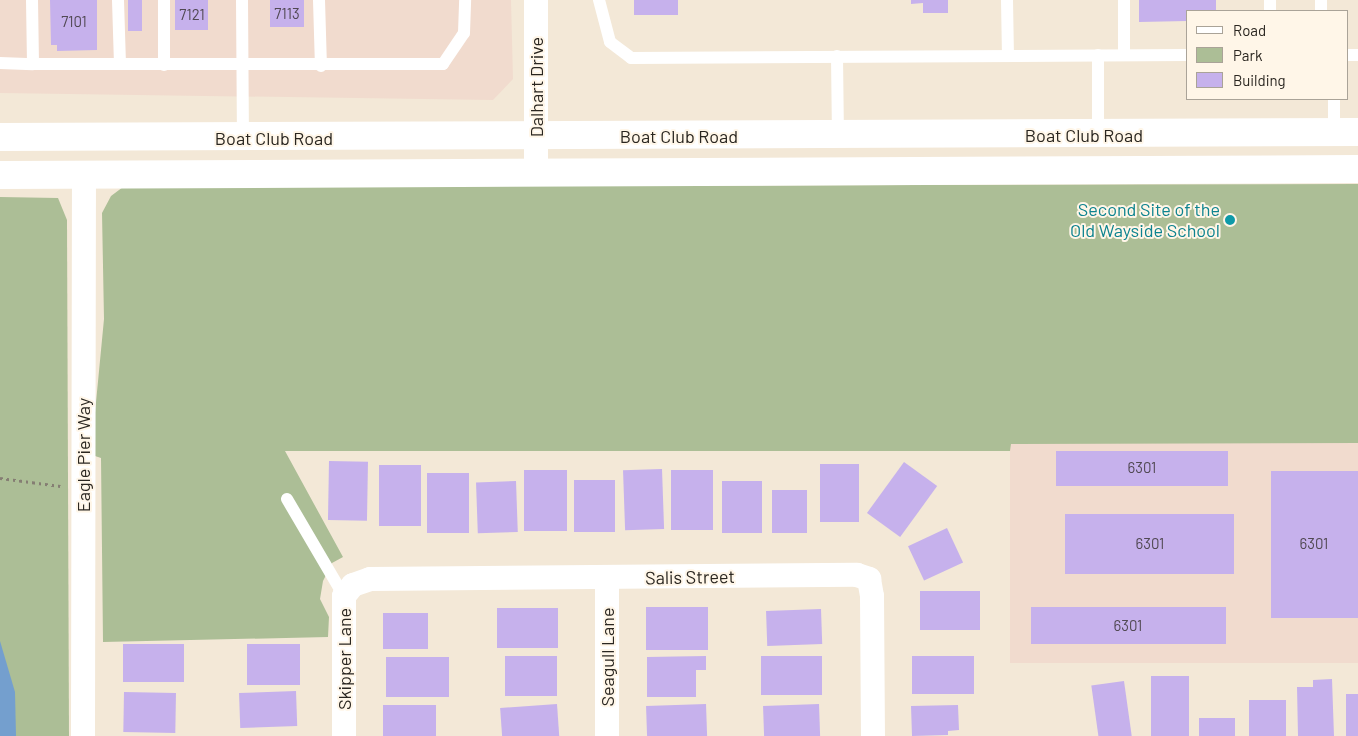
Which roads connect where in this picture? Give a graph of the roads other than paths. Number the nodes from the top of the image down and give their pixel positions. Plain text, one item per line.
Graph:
1 (32, 0) edge
2 (118, 0) edge
3 (164, 0) edge
4 (242, 0) edge
5 (320, 0) edge
6 (466, 0) edge
7 (536, 0) edge
8 (599, 0) edge
9 (1007, 0) edge
10 (1124, 0) edge
11 (1008, 55) junction
12 (1098, 55) junction
13 (1124, 55) junction
14 (1186, 55) edge
15 (837, 56) junction
16 (0, 63) edge
17 (33, 64) junction
18 (120, 64) junction
19 (164, 65) junction
20 (321, 66) junction
21 (242, 67) junction
22 (1334, 100) edge
23 (1346, 132) edge
24 (838, 136) junction
25 (1098, 136) junction
26 (0, 137) edge
27 (536, 137) junction
28 (242, 138) junction
29 (1358, 168) edge
30 (536, 173) junction
31 (0, 174) edge
32 (84, 174) junction
33 (287, 499) dead end
34 (607, 578) junction
35 (349, 590) junction
36 (82, 736) edge
37 (344, 736) edge
38 (607, 736) edge
39 (873, 736) edge

1 - 17 lane
2 - 18 lane
3 - 19 lane
4 - 21 lane
5 - 20 lane
6 - 20 lane
7 - 27 street, Dalhart Drive
8 - 15 lane
9 - 11 lane
10 - 13 lane
11 - 12 lane
11 - 15 lane
12 - 13 lane
12 - 25 lane
13 - 14 lane
15 - 24 lane
16 - 17 lane
17 - 18 lane
18 - 19 lane
19 - 21 lane
20 - 21 lane
21 - 28 lane
22 - 23 lane
23 - 25 main road, Boat Club Road
24 - 25 main road, Boat Club Road
24 - 27 main road, Boat Club Road
26 - 28 main road, Boat Club Road
27 - 28 main road, Boat Club Road
27 - 30 street, Dalhart Drive
29 - 30 main road, Boat Club Road
30 - 32 main road, Boat Club Road
31 - 32 main road, Boat Club Road
32 - 36 street, Eagle Pier Way
33 - 35 lane
34 - 35 street, Salis Street
34 - 38 street, Seagull Lane
34 - 39 street, Salis Street
35 - 37 street, Skipper Lane

